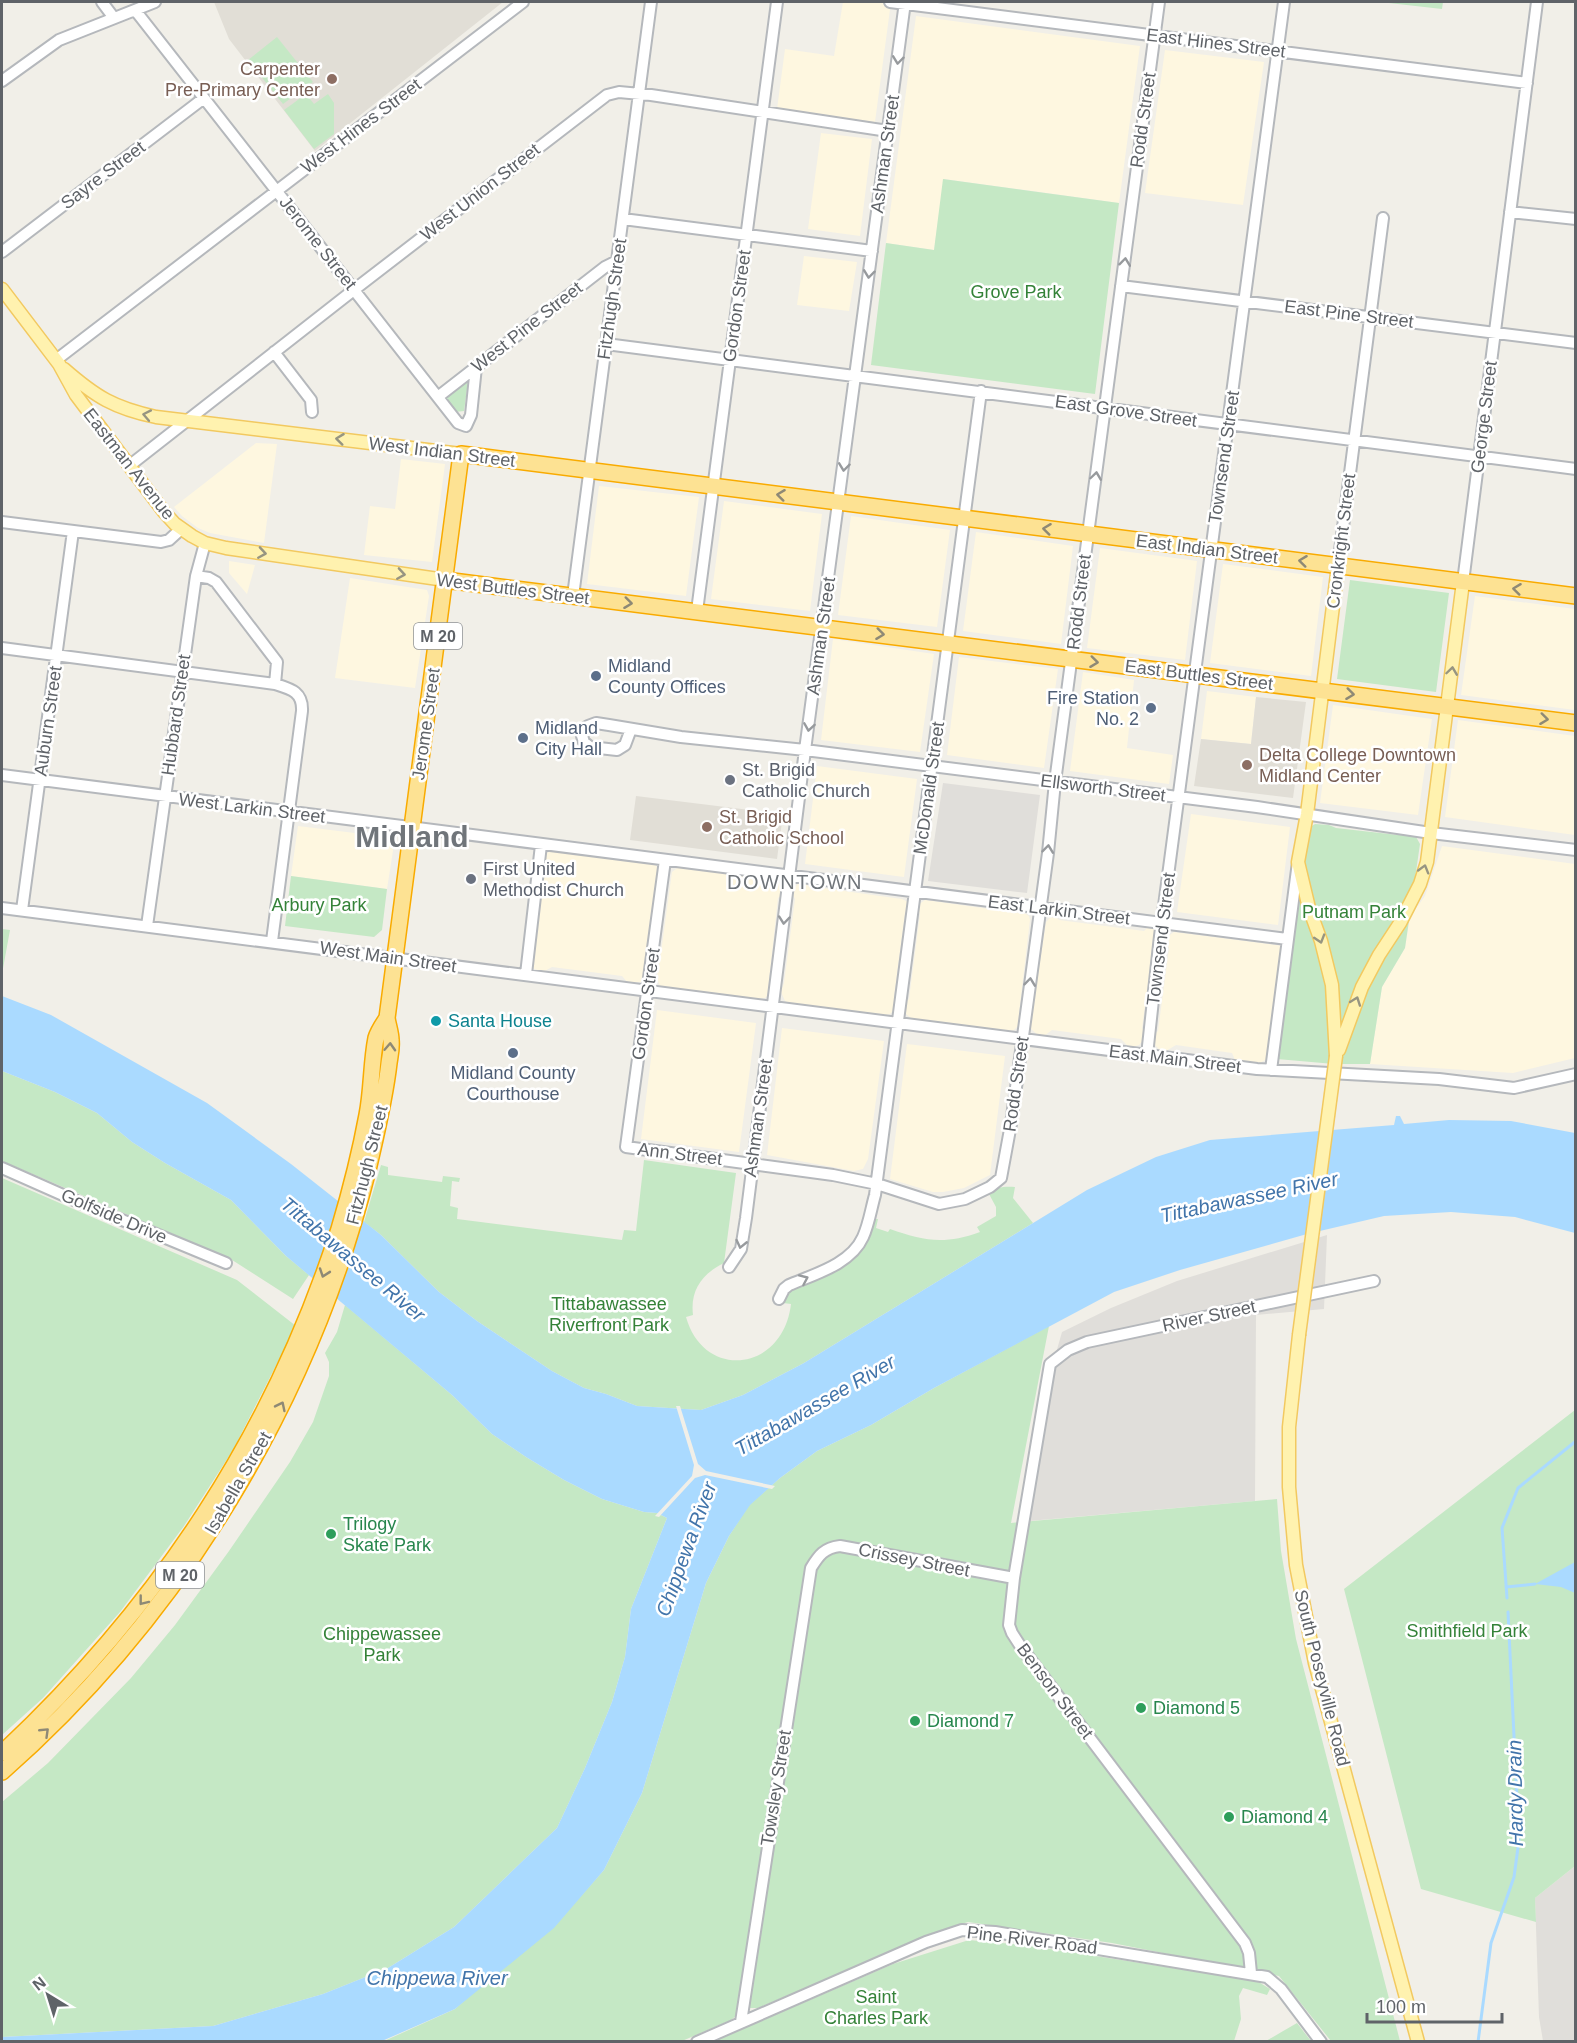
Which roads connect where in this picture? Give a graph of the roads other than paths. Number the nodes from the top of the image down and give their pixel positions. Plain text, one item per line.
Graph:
1 (102, 2) edge
2 (155, 2) edge
3 (523, 2) edge
4 (651, 2) edge
5 (777, 2) edge
6 (890, 2) edge
7 (905, 2) edge
8 (1159, 2) edge
9 (1284, 2) edge
10 (1537, 2) edge
11 (135, 9) junction
12 (114, 18) junction
13 (1154, 36) junction
14 (1278, 51) junction
15 (2, 81) edge
16 (1527, 83) junction
17 (639, 94) junction
18 (204, 98) junction
19 (763, 111) junction
20 (888, 130) junction
21 (277, 191) junction
22 (1510, 212) junction
23 (1383, 218) dead end
24 (623, 219) junction
25 (1575, 219) edge
26 (746, 235) junction
27 (872, 251) junction
28 (2, 252) edge
29 (617, 261) junction
30 (1121, 286) junction
31 (2, 289) edge
32 (355, 289) junction
33 (1245, 300) junction
34 (1370, 317) junction
35 (1495, 333) junction
36 (1575, 343) edge
37 (606, 344) junction
38 (274, 352) junction
39 (730, 360) junction
40 (57, 362) junction
41 (476, 367) junction
42 (856, 376) junction
43 (981, 391) junction
44 (439, 396) junction
45 (1105, 408) junction
46 (312, 412) dead end
47 (188, 420) junction
48 (1228, 426) junction
49 (1354, 441) junction
50 (461, 454) junction
51 (1478, 457) junction
52 (129, 466) junction
53 (1575, 469) edge
54 (589, 471) junction
55 (713, 486) junction
56 (839, 502) junction
57 (965, 518) junction
58 (2, 522) edge
59 (182, 529) junction
60 (73, 531) junction
61 (1088, 534) junction
62 (205, 543) junction
63 (1212, 550) junction
64 (1338, 566) junction
65 (195, 576) junction
66 (445, 580) junction
67 (1463, 582) junction
68 (573, 596) junction
69 (1575, 596) edge
70 (697, 611) junction
71 (822, 627) junction
72 (948, 643) junction
73 (2, 648) edge
74 (57, 655) junction
75 (1072, 659) junction
76 (182, 671) junction
77 (1195, 674) junction
78 (275, 684) junction
79 (1322, 691) junction
80 (1447, 707) junction
81 (1575, 723) edge
82 (631, 729) dead end
83 (805, 750) junction
84 (932, 766) junction
85 (2, 775) edge
86 (40, 780) junction
87 (1055, 782) junction
88 (165, 796) junction
89 (1179, 797) junction
90 (288, 812) junction
91 (1307, 814) junction
92 (412, 828) junction
93 (1431, 833) junction
94 (541, 844) junction
95 (1575, 850) edge
96 (665, 860) junction
97 (1298, 862) junction
98 (789, 876) junction
99 (914, 892) junction
100 (1040, 907) junction
101 (2, 908) edge
102 (22, 910) junction
103 (1162, 923) junction
104 (147, 926) junction
105 (1287, 939) junction
106 (272, 941) junction
107 (396, 958) junction
108 (526, 974) junction
109 (647, 992) junction
110 (774, 1008) junction
111 (898, 1024) junction
112 (1022, 1040) junction
113 (1147, 1055) junction
114 (1336, 1056) junction
115 (1271, 1070) junction
116 (1575, 1074) edge
117 (626, 1147) joint
118 (752, 1163) junction
119 (2, 1168) edge
120 (877, 1184) junction
121 (981, 1192) joint
122 (226, 1263) dead end
123 (729, 1267) dead end
124 (1374, 1281) dead end
125 (779, 1299) dead end
126 (306, 1339) junction
127 (1050, 1364) joint
128 (818, 1556) joint
129 (1014, 1578) junction
130 (2, 1753) edge
131 (2, 1772) edge
132 (1251, 1973) junction
133 (741, 2022) junction
134 (697, 2042) edge
135 (1321, 2042) edge
136 (1418, 2042) edge

1 - 12 street
2 - 11 street
3 - 21 street, West Hines Street
4 - 17 street, Fitzhugh Street
5 - 19 street, Gordon Street
6 - 7 street
7 - 13 street, East Hines Street
7 -> 20 street, Ashman Street
8 - 13 street, Rodd Street
9 - 14 street, Townsend Street
10 - 16 street, George Street
11 - 12 street
11 - 18 street, Jerome Street
12 - 15 street
13 - 14 street, East Hines Street
30 -> 13 street, Rodd Street
14 - 16 street, East Hines Street
14 - 33 street, Townsend Street
16 - 22 street, George Street
17 - 19 street, West Union Street
17 - 24 street, Fitzhugh Street
17 - 32 street, West Union Street
18 - 21 street, Jerome Street
18 - 28 street, Sayre Street
19 - 20 street, West Union Street
19 - 26 street, Gordon Street
20 - 27 street, Ashman Street
21 - 32 street, Jerome Street
21 - 40 street, West Hines Street
22 - 25 street
22 - 35 street, George Street
23 - 34 street, Cronkright Street
24 - 26 street
24 - 29 street, Fitzhugh Street
26 - 27 street
26 - 39 street, Gordon Street
27 -> 42 street, Ashman Street
29 - 37 street, Fitzhugh Street
29 - 41 street, West Pine Street
30 - 33 street, East Pine Street
30 - 45 street, Rodd Street
31 - 40 main road, Eastman Avenue
32 - 38 street, West Union Street
32 - 44 street, Jerome Street
33 - 34 street, East Pine Street
33 - 48 street, Townsend Street
34 - 35 street, East Pine Street
34 - 49 street, Cronkright Street
35 - 36 street, East Pine Street
35 - 51 street, George Street
37 - 39 street, East Grove Street
37 - 54 street, Fitzhugh Street
38 - 46 street
38 - 47 street, West Union Street
39 - 42 street, East Grove Street
39 - 55 street, Gordon Street
47 -> 40 main road, West Indian Street
40 - 52 main road, Eastman Avenue
41 - 44 street, West Pine Street
41 - 44 street, Jerome Street
42 - 43 street, East Grove Street
42 -> 56 street, Ashman Street
43 - 45 street, East Grove Street
43 - 57 street, McDonald Street
45 - 48 street, East Grove Street
61 -> 45 street, Rodd Street
50 -> 47 main road, West Indian Street
47 - 52 street, West Union Street
48 - 49 street, East Grove Street
48 - 63 street, Townsend Street
49 - 51 street, East Grove Street
49 - 64 street, Cronkright Street
50 - 54 highway, West Indian Street
50 - 66 highway, Jerome Street / M 20
51 - 53 street, East Grove Street
51 - 67 street, George Street
52 - 59 main road, Eastman Avenue
54 - 55 highway, West Indian Street
54 - 68 street, Fitzhugh Street
56 -> 55 highway, West Indian Street
55 - 70 street, Gordon Street
56 - 57 highway, East Indian Street
56 - 71 street, Ashman Street
61 -> 57 highway, East Indian Street
57 - 72 street, McDonald Street
58 - 60 street
59 - 60 street
59 - 62 main road, Eastman Avenue
60 - 74 street, Auburn Street
61 - 63 highway, East Indian Street
61 - 75 street, Rodd Street
62 - 65 street
62 -> 66 main road, West Buttles Street
64 -> 63 highway, East Indian Street
63 - 77 street, Townsend Street
64 - 67 highway, East Indian Street
64 - 79 main road, Cronkright Street
65 - 76 street, Hubbard Street
65 - 78 street
66 - 68 highway, West Buttles Street
66 - 92 highway, Jerome Street / M 20
69 -> 67 highway, East Indian Street
80 -> 67 main road, George Street
68 -> 70 highway, West Buttles Street
70 - 71 highway, West Buttles Street
71 -> 72 highway, East Buttles Street
71 -> 83 street, Ashman Street
72 - 75 highway, East Buttles Street
72 - 84 street, McDonald Street
73 - 74 street
74 - 76 street
74 - 86 street, Auburn Street
75 -> 77 highway, East Buttles Street
75 - 87 street, Rodd Street
76 - 78 street
76 - 88 street, Hubbard Street
77 - 79 highway, East Buttles Street
77 - 89 street, Townsend Street
78 - 90 street
79 -> 80 highway, East Buttles Street
79 - 91 main road, Cronkright Street
80 -> 81 highway, East Buttles Street
80 - 93 main road, George Street
82 - 83 street, Ellsworth Street
83 - 84 street, Ellsworth Street
83 - 98 street, Ashman Street
84 - 87 street, Ellsworth Street
84 - 99 street, McDonald Street
85 - 86 street, West Larkin Street
86 - 88 street, West Larkin Street
86 - 102 street, Auburn Street
87 - 89 street, Ellsworth Street
100 -> 87 street, Rodd Street
88 - 90 street, West Larkin Street
88 - 104 street, Hubbard Street
89 - 91 street, Ellsworth Street
89 - 103 street, Townsend Street
90 - 92 street, West Larkin Street
90 - 106 street
91 - 93 street, Ellsworth Street
91 - 97 main road, Cronkright Street
92 - 94 street, West Larkin Street
92 - 107 highway, Jerome Street / M 20
93 - 95 street, Ellsworth Street
114 -> 93 main road, George Street
94 - 96 street, West Larkin Street
94 - 108 street
96 - 98 street, West Larkin Street
96 - 109 street, Gordon Street
97 - 105 street
97 -> 114 main road
98 - 99 street, East Larkin Street
98 -> 110 street, Ashman Street
99 - 100 street, East Larkin Street
99 - 111 street, McDonald Street
100 - 103 street, East Larkin Street
112 -> 100 street, Rodd Street
101 - 102 street, West Main Street
102 - 104 street, West Main Street
103 - 105 street, East Larkin Street
103 - 113 street, Townsend Street
104 - 106 street, West Main Street
105 - 115 street
106 - 107 street, West Main Street
107 - 108 street, West Main Street
107 - 126 highway, Fitzhugh Street / M 20
108 - 109 street, West Main Street
109 - 110 street, West Main Street
109 - 117 street, Gordon Street
110 - 111 street, East Main Street
110 - 118 street, Ashman Street
111 - 112 street, East Main Street
111 - 120 street, McDonald Street
112 - 113 street, East Main Street
112 - 121 street, Rodd Street
113 - 115 street, East Main Street
114 - 136 main road, South Poseyville Road, bridge
115 - 116 street, East Main Street
117 - 118 street, Ann Street
118 - 120 street, Ann Street
118 -> 123 street, Ashman Street
119 - 122 street, Golfside Drive
120 - 121 street, Ann Street
125 -> 120 street, McDonald Street
124 - 127 street, River Street
126 -> 130 highway, Isabella Street / M 20
131 -> 126 highway, Isabella Street / M 20
127 - 129 street, Benson Street
128 - 129 street, Crissey Street
128 - 133 street, Towsley Street
129 - 132 street, Benson Street
132 - 133 street, Pine River Road
132 - 135 street, Pine River Road
133 - 134 street, Pine River Road

